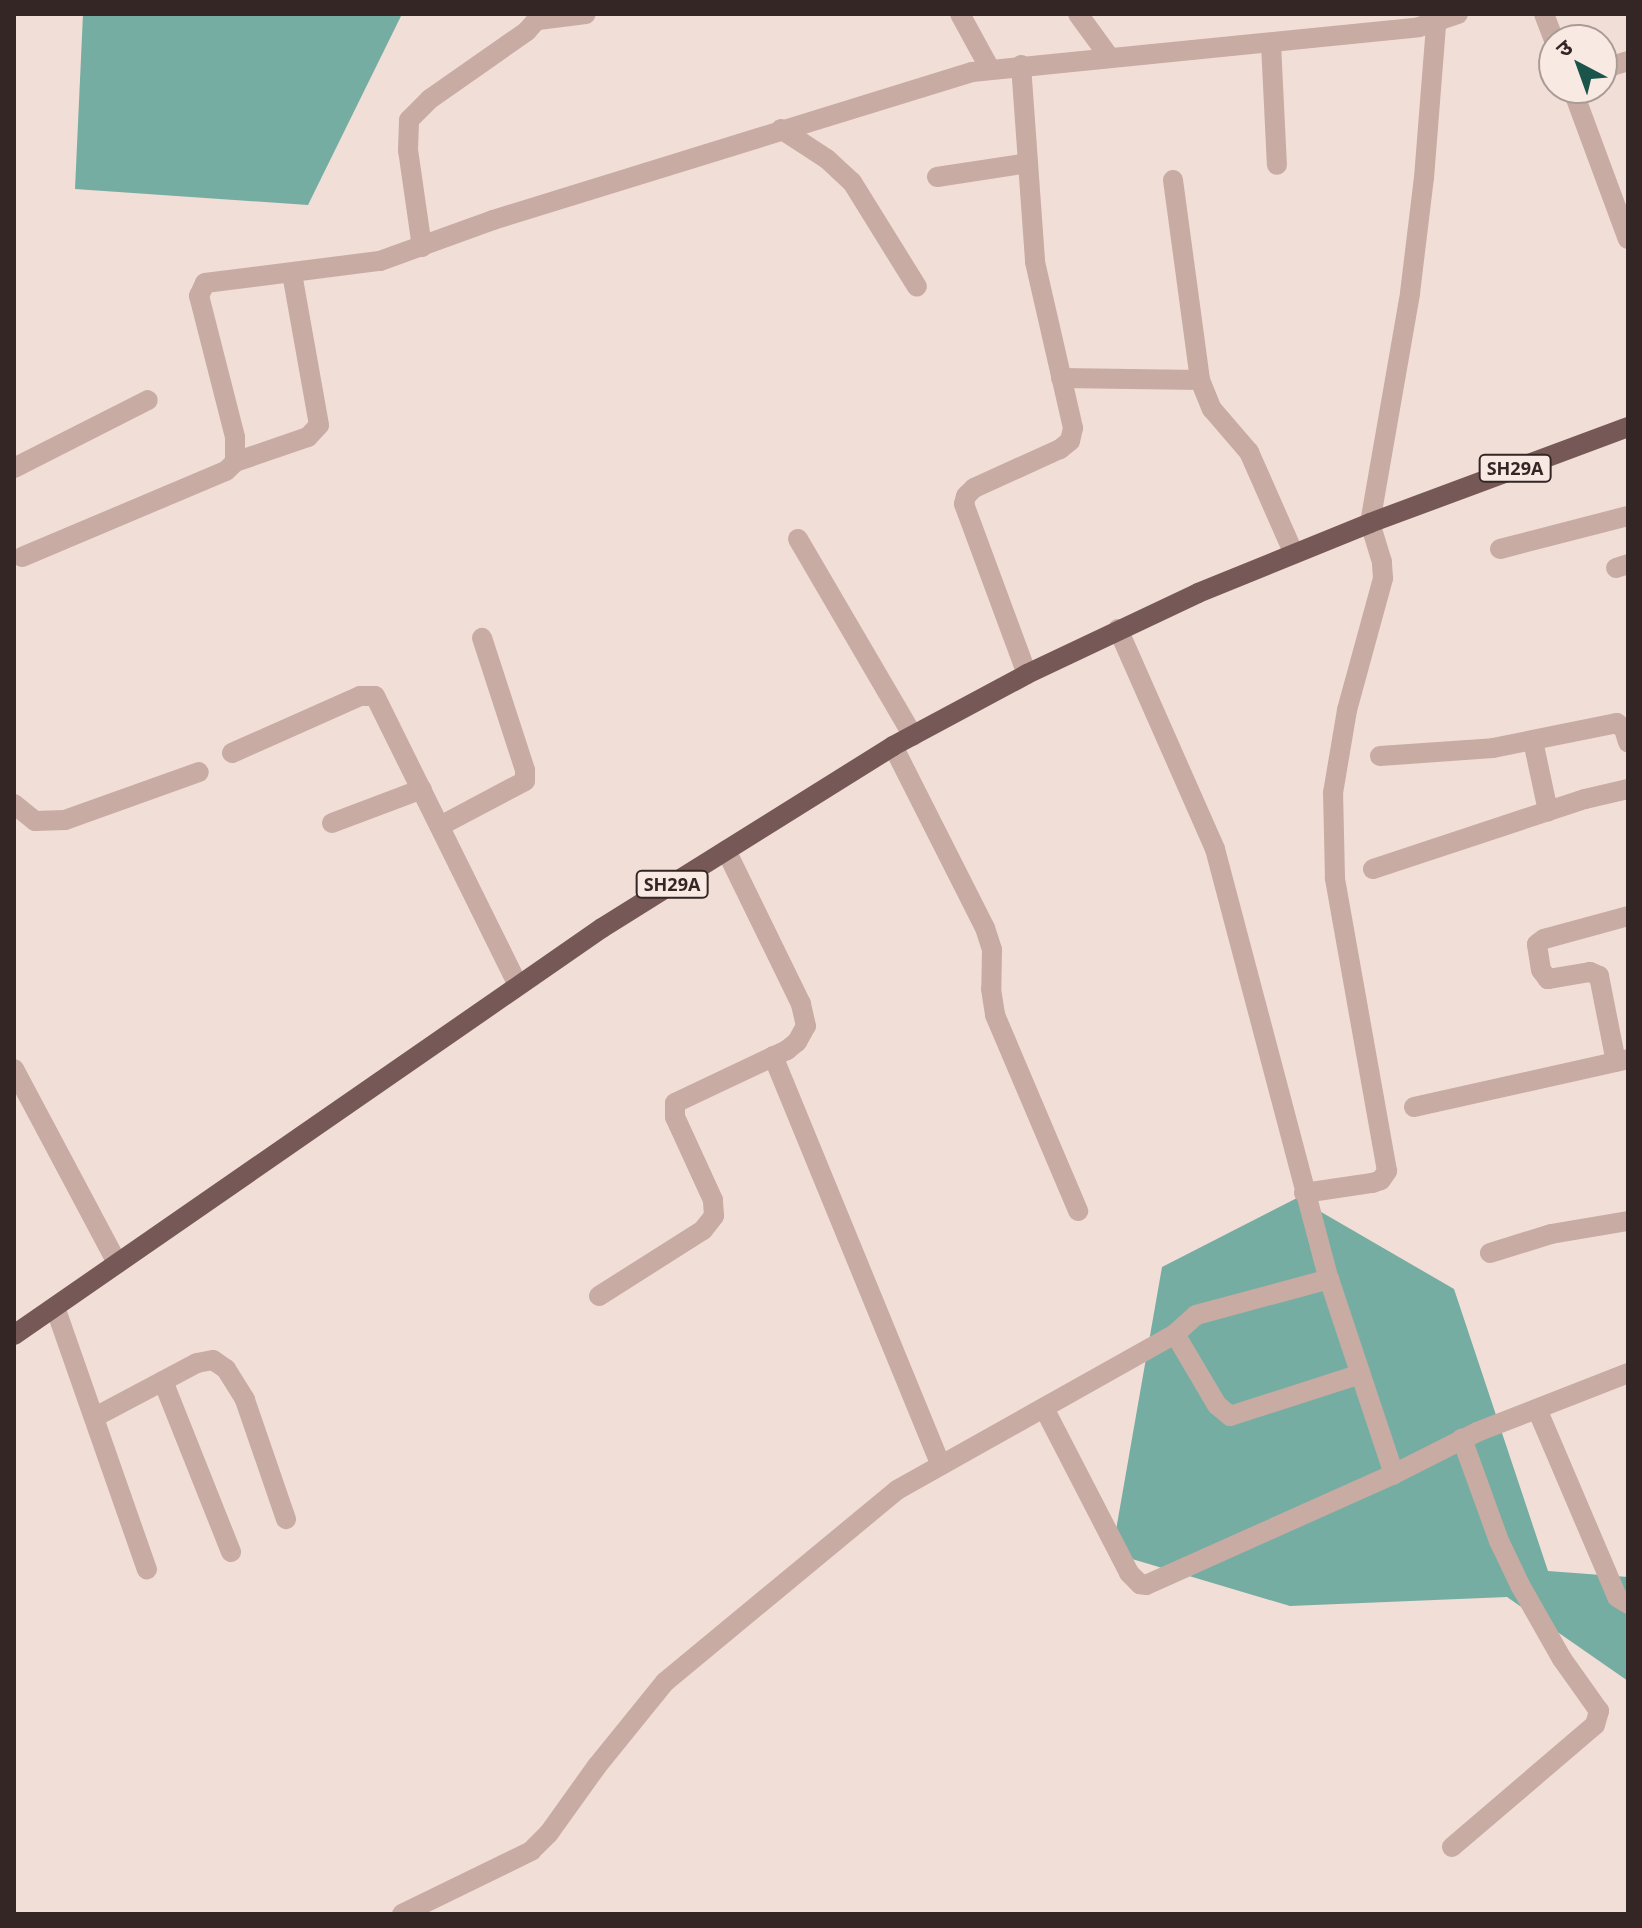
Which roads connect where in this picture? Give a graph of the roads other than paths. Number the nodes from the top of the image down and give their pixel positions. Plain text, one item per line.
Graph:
1 (586, 14) edge
2 (960, 14) edge
3 (1078, 14) edge
4 (1458, 14) edge
5 (540, 17) edge
6 (1436, 24) junction
7 (1271, 44) junction
8 (1110, 58) junction
9 (1021, 65) junction
10 (990, 69) junction
11 (1578, 104) edge
12 (781, 129) junction
13 (1028, 163) junction
14 (1277, 165) dead end
15 (937, 177) dead end
16 (1173, 180) dead end
17 (1628, 239) edge
18 (422, 247) junction
19 (292, 273) junction
20 (917, 287) dead end
21 (1061, 378) junction
22 (1200, 380) junction
23 (148, 400) dead end
24 (1628, 427) edge
25 (235, 462) junction
26 (14, 468) edge
27 (1628, 516) edge
28 (1375, 522) junction
29 (798, 539) dead end
30 (1500, 549) dead end
31 (1294, 554) junction
32 (22, 557) dead end
33 (1118, 629) junction
34 (482, 638) dead end
35 (1027, 674) junction
36 (913, 736) junction
37 (1533, 741) junction
38 (1628, 742) edge
39 (893, 746) junction
40 (232, 753) dead end
41 (1380, 756) dead end
42 (199, 772) dead end
43 (422, 789) junction
44 (1628, 789) edge
45 (14, 804) edge
46 (1548, 811) junction
47 (332, 823) dead end
48 (440, 826) junction
49 (726, 850) junction
50 (1373, 869) dead end
51 (1628, 916) edge
52 (518, 985) junction
53 (773, 1056) junction
54 (1622, 1060) edge
55 (14, 1069) edge
56 (1414, 1107) dead end
57 (1304, 1193) junction
58 (1078, 1211) dead end
59 (1628, 1221) edge
60 (1490, 1253) dead end
61 (117, 1263) junction
62 (1329, 1279) junction
63 (599, 1296) dead end
64 (55, 1307) junction
65 (1175, 1334) junction
66 (14, 1335) edge
67 (1628, 1373) edge
68 (1358, 1375) junction
69 (163, 1381) junction
70 (1044, 1408) junction
71 (1537, 1409) junction
72 (95, 1417) junction
73 (1477, 1432) junction
74 (941, 1465) junction
75 (1394, 1474) junction
76 (286, 1519) dead end
77 (231, 1552) dead end
78 (147, 1569) dead end
79 (1628, 1604) edge
80 (1452, 1847) dead end
81 (402, 1914) edge

1 - 5 street
2 - 10 street
3 - 8 street
4 - 6 street
5 - 18 street
6 - 7 street
6 - 28 street
7 - 8 street
7 - 14 street
8 - 9 street
9 - 10 street
9 - 13 street
10 - 12 street
11 - 17 street
12 - 18 street
12 - 20 street
13 - 15 street
13 - 21 street
16 - 22 street
18 - 19 street
19 - 25 street
19 - 25 street
21 - 22 street
21 - 35 street
22 - 31 street
23 - 26 street
24 - 28 main road, SH29A
25 - 32 street
27 - 30 street
28 - 31 main road, SH29A
28 - 57 street
29 - 36 street
31 - 33 main road, SH29A
33 - 35 main road, SH29A
33 - 57 street
34 - 48 street
35 - 36 main road, SH29A
36 - 39 main road, SH29A
37 - 38 street
37 - 41 street
37 - 46 street
39 - 49 main road, SH29A
39 - 58 street
40 - 43 street
42 - 45 street
43 - 47 street
43 - 48 street
44 - 46 street
46 - 50 street
48 - 52 street
49 - 52 main road, SH29A
49 - 53 street
51 - 54 street
52 - 61 main road, SH29A
53 - 63 street
53 - 74 street
54 - 56 street
55 - 61 street
57 - 62 street
59 - 60 street
61 - 64 main road, SH29A
62 - 65 street
62 - 68 street
64 - 66 main road, SH29A
64 - 72 street
65 - 68 street
65 - 70 street
67 - 71 street
68 - 75 street
69 - 72 street
69 - 76 street
69 - 77 street
70 - 74 street
70 - 75 street
71 - 73 street
71 - 79 street
72 - 78 street
73 - 75 street
73 - 80 street
74 - 81 street

